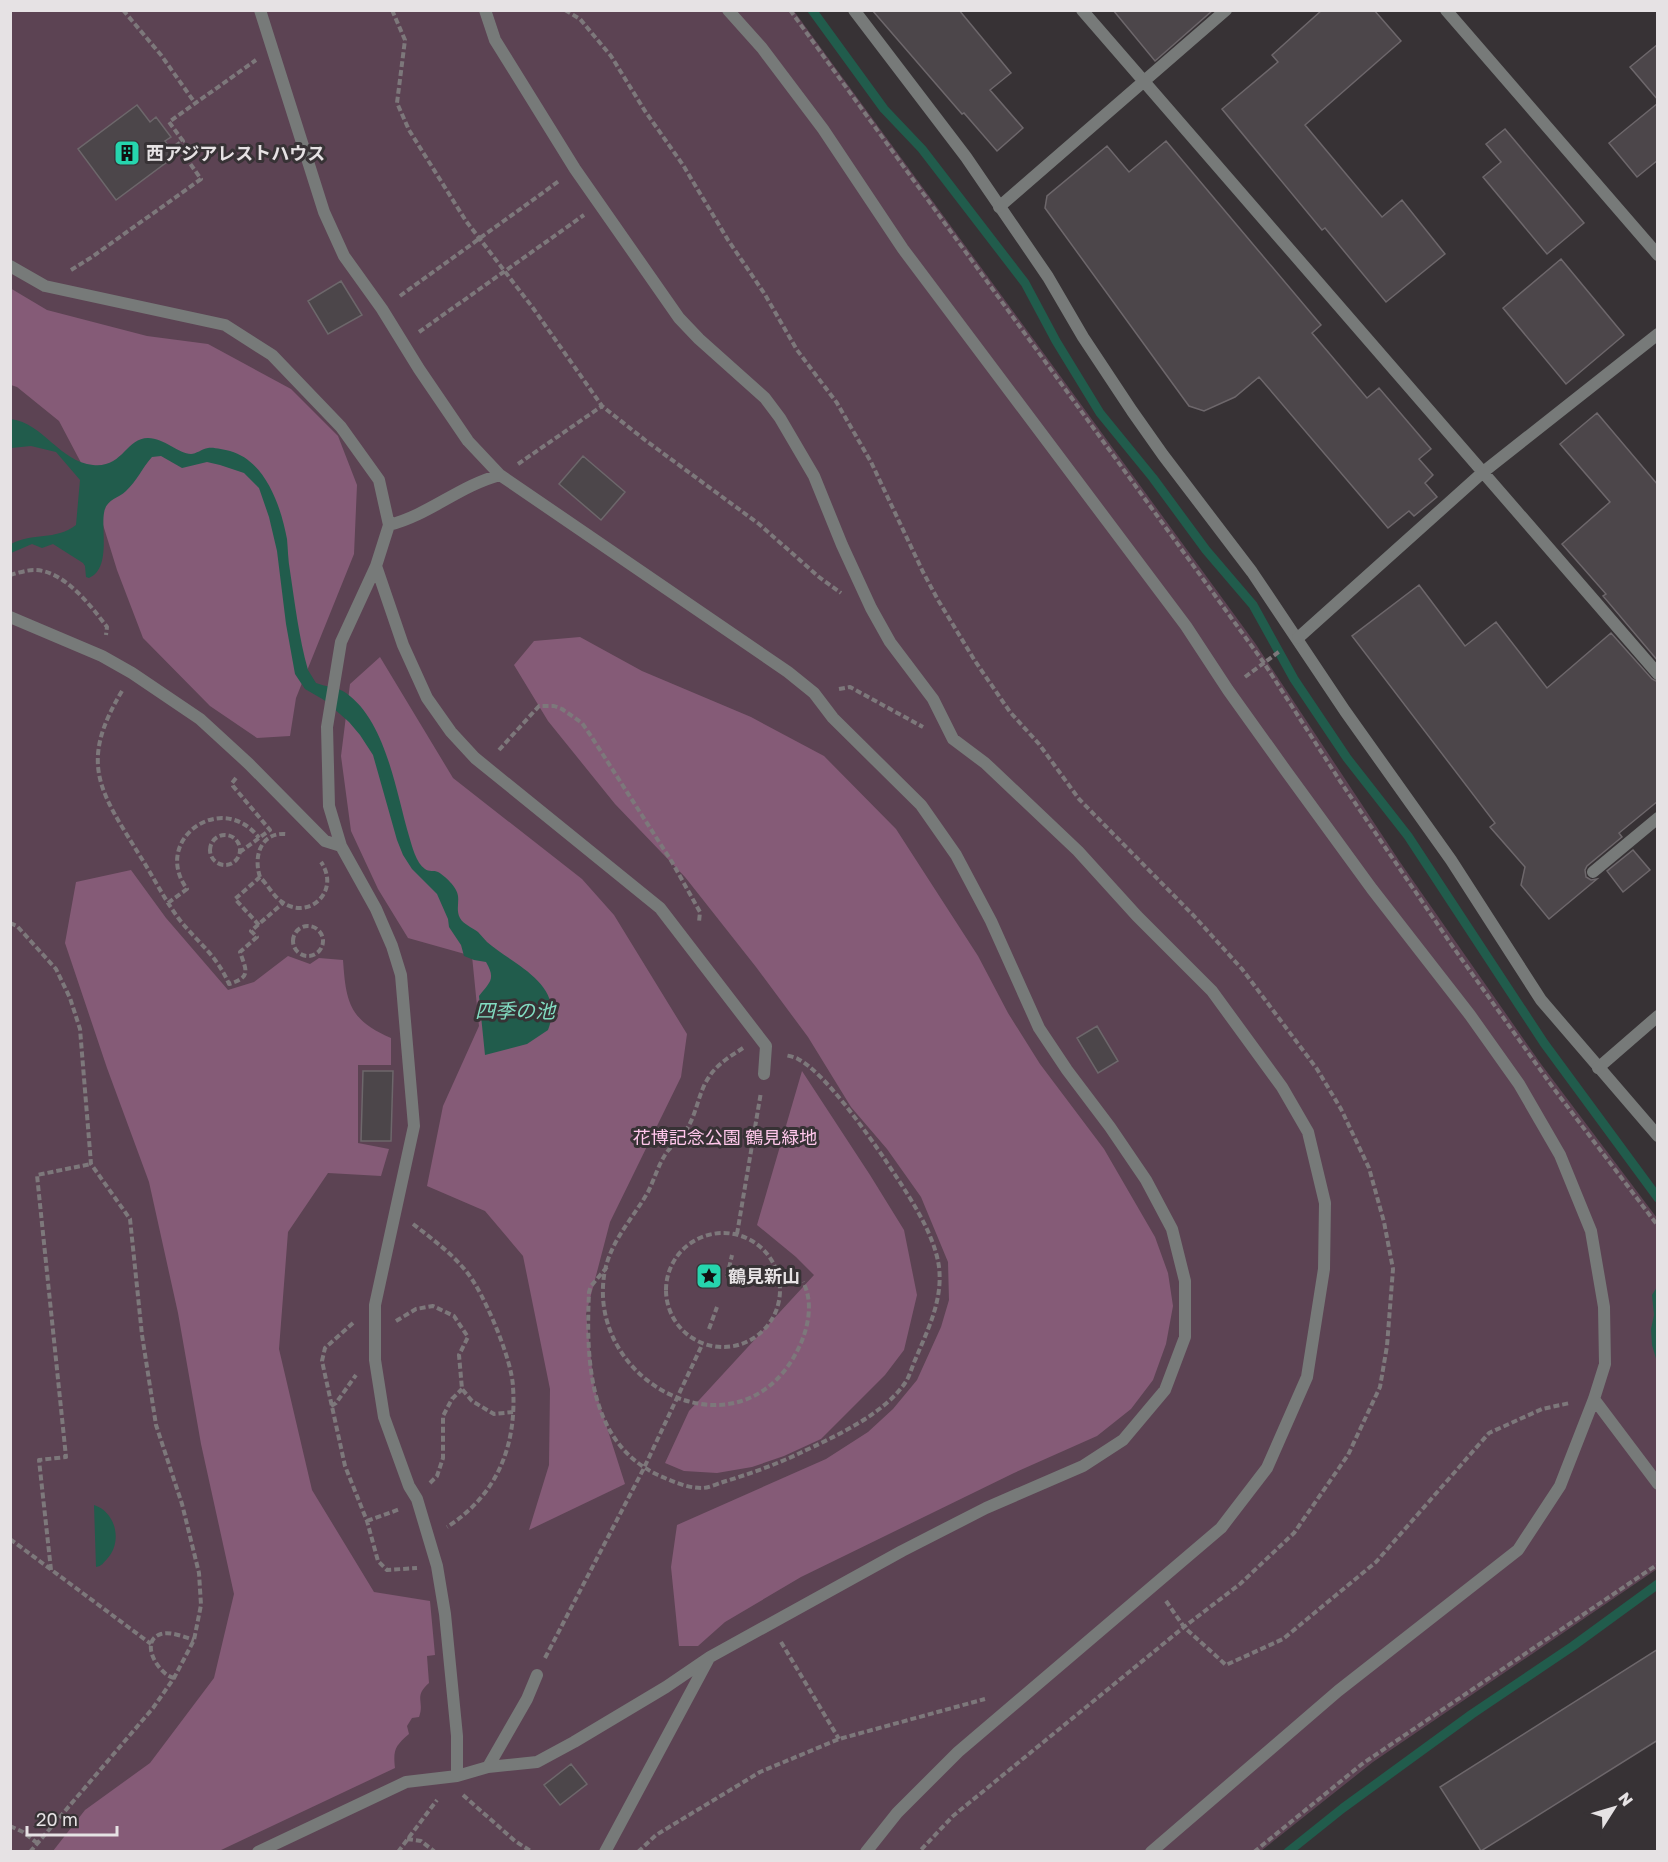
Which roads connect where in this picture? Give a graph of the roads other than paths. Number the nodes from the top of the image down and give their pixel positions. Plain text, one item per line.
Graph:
1 (260, 10) edge
2 (485, 10) edge
3 (728, 10) edge
4 (854, 10) edge
5 (1082, 10) edge
6 (1226, 10) edge
7 (1446, 10) edge
8 (1145, 81) junction
9 (999, 207) junction
10 (1658, 255) edge
11 (10, 266) edge
12 (1658, 334) edge
13 (1482, 473) junction
14 (500, 476) junction
15 (389, 525) junction
16 (376, 566) junction
17 (10, 617) edge
18 (1298, 638) junction
19 (1658, 674) edge
20 (1658, 818) edge
21 (341, 846) junction
22 (1593, 872) dead end
23 (1658, 1016) edge
24 (1598, 1068) junction
25 (764, 1074) road end
26 (1658, 1136) edge
27 (1594, 1399) junction
28 (1658, 1484) edge
29 (710, 1657) junction
30 (537, 1674) road end
31 (488, 1767) junction
32 (457, 1776) junction
33 (258, 1851) edge
34 (605, 1851) edge
35 (866, 1851) edge
36 (1150, 1851) edge

1 - 14 street
2 - 35 street
3 - 27 street
4 - 9 street
5 - 8 street
6 - 8 street
7 - 10 street
8 - 9 street
8 - 13 street
9 - 18 street
11 - 15 street
12 - 13 street
13 - 18 street
13 - 19 street
14 - 15 street
14 - 29 street
15 - 16 street
16 - 21 street
16 - 25 street
17 - 21 street
18 - 24 street
20 - 22 street
21 - 32 street
23 - 24 street
24 - 26 street
27 - 28 street
27 - 36 street
29 - 31 street
29 - 34 street
30 - 31 street
31 - 32 street
32 - 33 street

